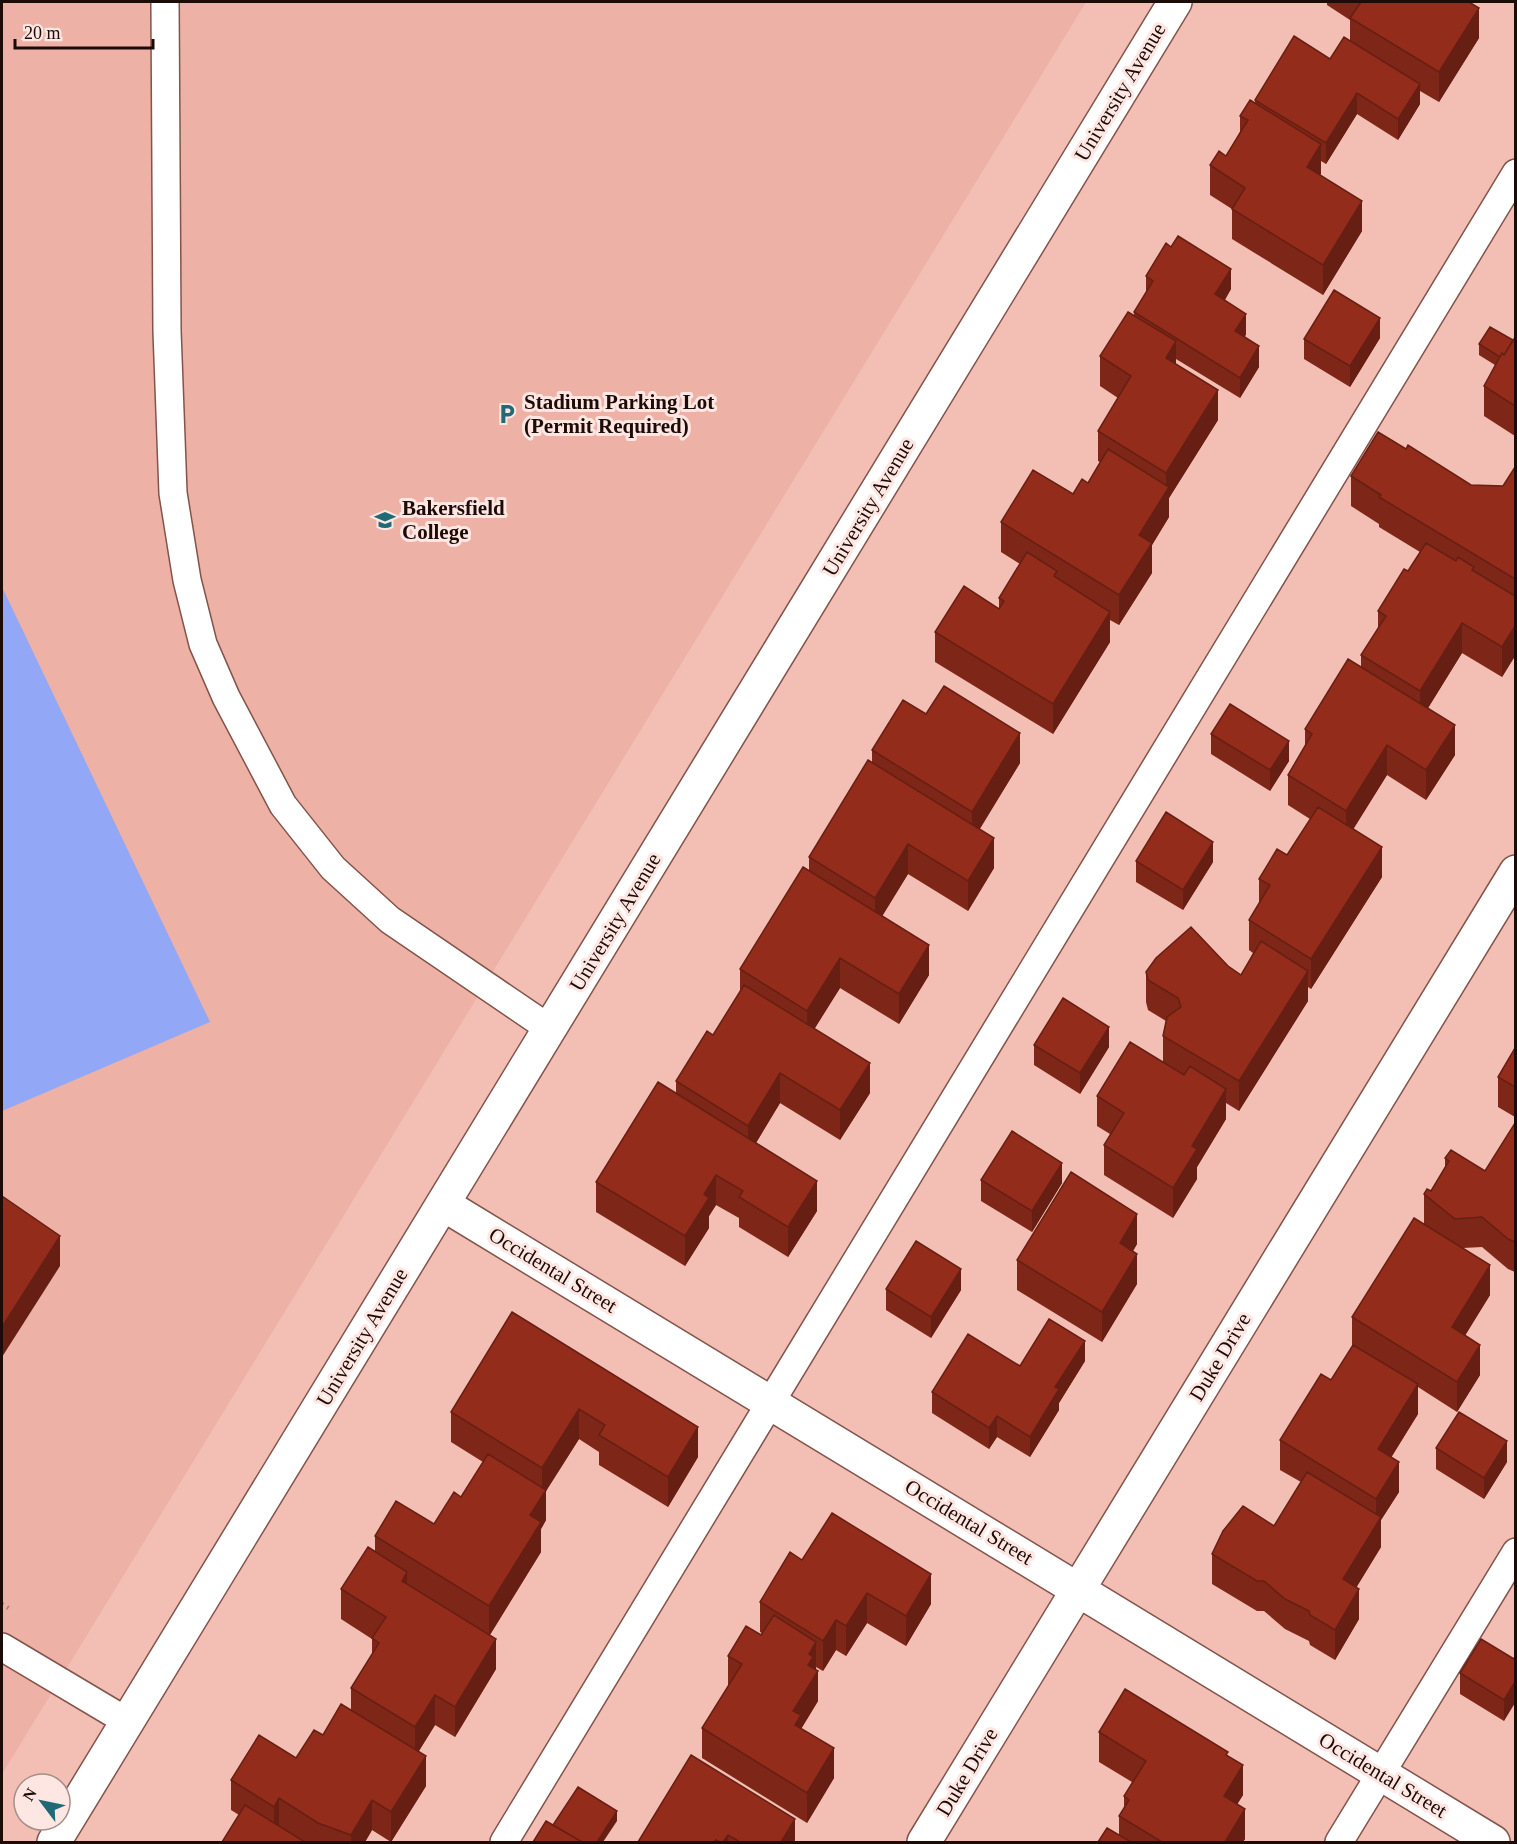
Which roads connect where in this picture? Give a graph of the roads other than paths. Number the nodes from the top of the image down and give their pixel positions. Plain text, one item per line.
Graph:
1 (165, 2) edge
2 (1175, 2) edge
3 (1515, 173) edge
4 (1515, 872) edge
5 (550, 1029) junction
6 (443, 1204) junction
7 (772, 1402) junction
8 (1515, 1552) edge
9 (1079, 1589) junction
10 (2, 1647) edge
11 (128, 1722) junction
12 (1381, 1774) junction
13 (54, 1842) edge
14 (504, 1842) edge
15 (924, 1842) edge
16 (1339, 1842) edge
17 (1493, 1842) edge

1 - 5 lane
2 - 5 street, University Avenue
3 - 7 lane
4 - 9 street, Duke Drive
5 - 6 street, University Avenue
6 - 7 street, Occidental Street
6 - 11 street, University Avenue
7 - 9 street, Occidental Street
7 - 14 lane
8 - 12 lane
9 - 12 street, Occidental Street
9 - 15 street, Duke Drive
10 - 11 lane
11 - 13 street, University Avenue
12 - 16 lane
12 - 17 street, Occidental Street

